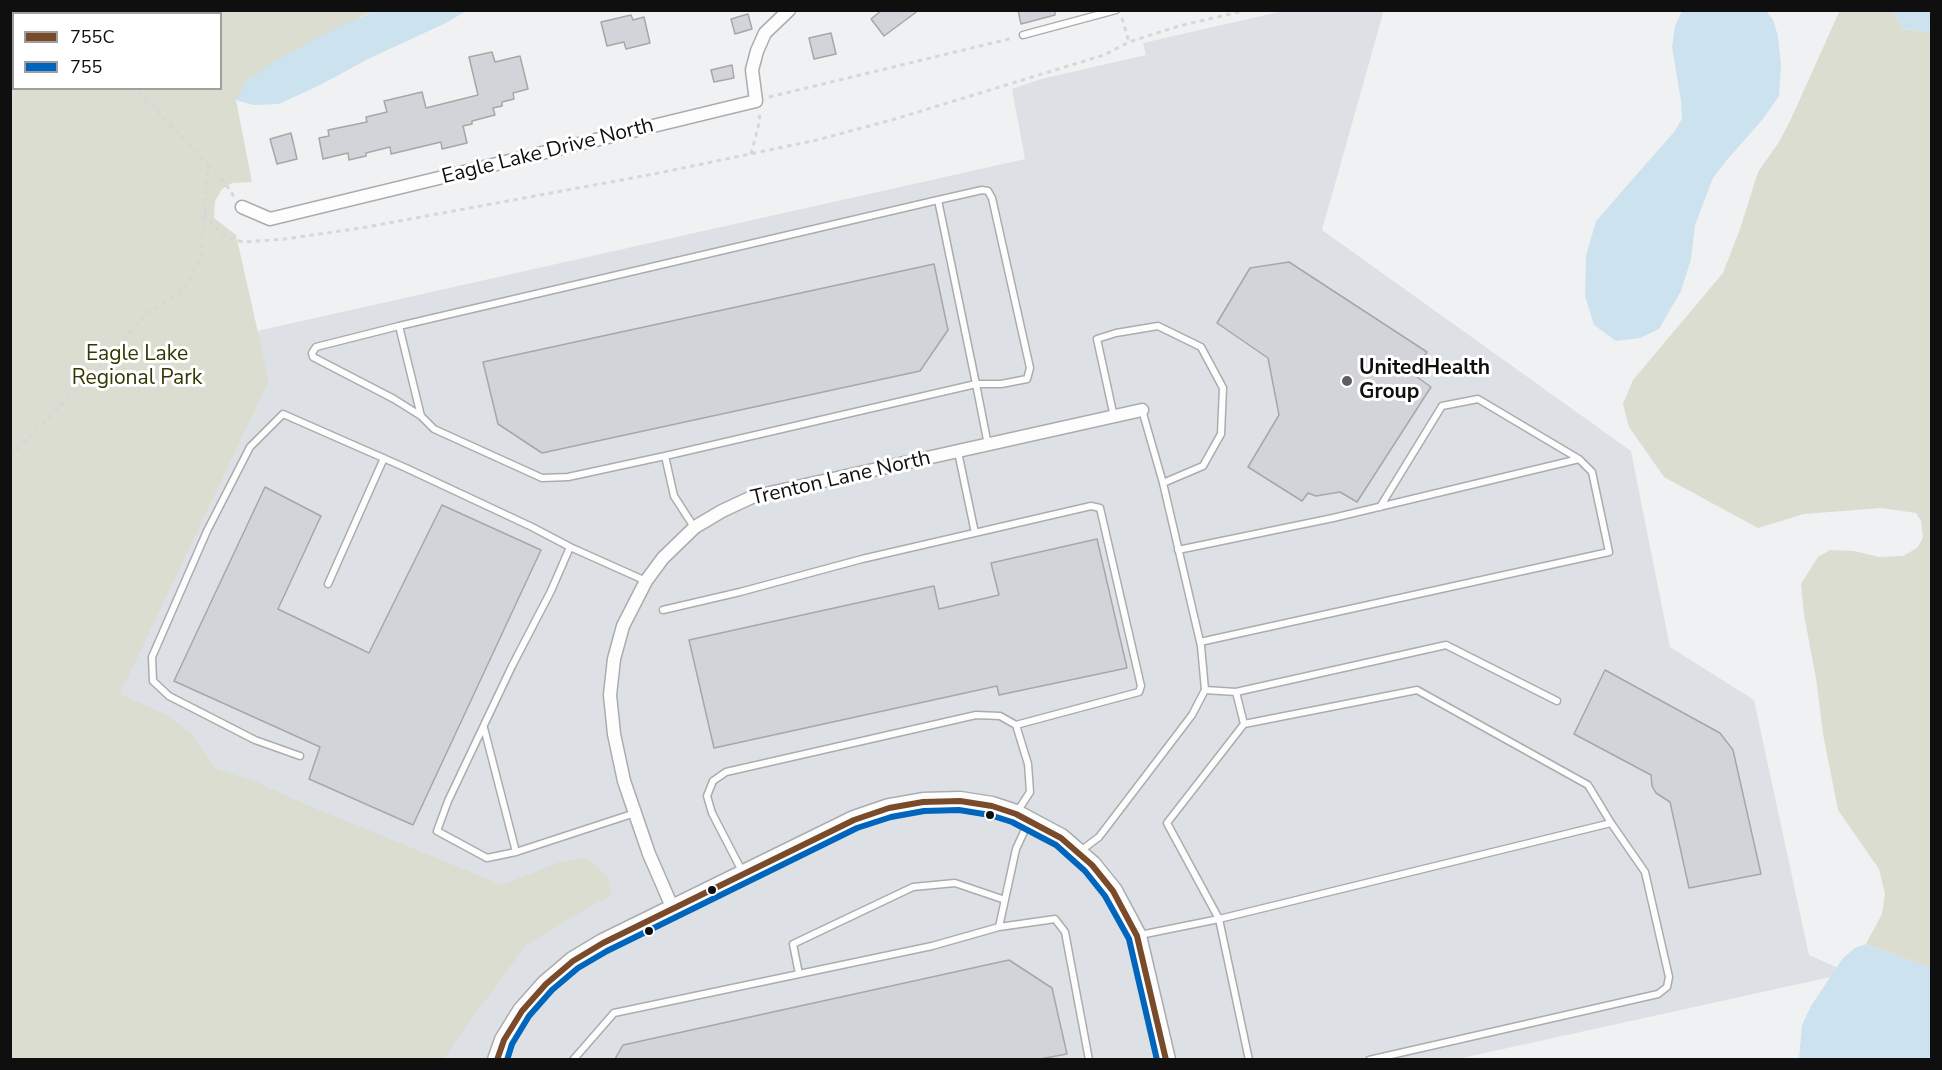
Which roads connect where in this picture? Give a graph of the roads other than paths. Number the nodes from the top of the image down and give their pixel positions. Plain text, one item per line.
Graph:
1 (789, 10) edge
2 (1116, 10) edge
3 (1023, 35) road end
4 (938, 200) junction
5 (242, 207) road end
6 (399, 326) junction
7 (976, 384) junction
8 (1142, 410) joint
9 (420, 416) junction
10 (1114, 417) junction
11 (988, 445) junction
12 (958, 452) junction
13 (665, 456) junction
14 (384, 458) junction
15 (1579, 459) junction
16 (1163, 483) junction
17 (1380, 507) junction
18 (695, 527) junction
19 (975, 532) junction
20 (570, 548) junction
21 (1178, 550) junction
22 (646, 581) junction
23 (328, 584) dead end
24 (663, 610) dead end
25 (1200, 642) junction
26 (1205, 690) junction
27 (1236, 692) junction
28 (1557, 701) dead end
29 (1244, 724) junction
30 (1016, 725) junction
31 (484, 728) junction
32 (300, 756) dead end
33 (635, 813) junction
34 (1023, 817) junction
35 (1611, 823) junction
36 (516, 852) junction
37 (1079, 852) junction
38 (744, 874) junction
39 (1005, 900) junction
40 (672, 909) junction
41 (1219, 919) junction
42 (999, 927) junction
43 (1137, 936) junction
44 (799, 974) junction
45 (497, 1059) edge
46 (573, 1059) edge
47 (1089, 1059) edge
48 (1166, 1059) edge
49 (1249, 1059) edge
50 (1369, 1059) edge

1 - 5 street, Eagle Lake Drive North
2 - 3 lane
4 - 6 lane
4 - 7 lane
4 - 7 lane
6 - 9 lane
6 - 9 lane
7 - 11 lane
7 - 13 lane
8 - 10 street, Trenton Lane North
8 - 16 lane
9 - 13 lane
10 - 11 street, Trenton Lane North
10 - 16 lane
11 - 12 street, Trenton Lane North
12 - 18 street, Trenton Lane North
12 - 19 lane
13 - 18 lane
14 - 20 lane
14 - 23 lane
14 - 32 lane
15 - 17 lane
15 - 17 lane
15 - 25 lane
16 - 21 lane
17 - 21 lane
18 - 22 street, Trenton Lane North
19 - 24 lane
19 - 30 lane
20 - 22 lane
20 - 31 lane
21 - 25 lane
22 - 33 street, Trenton Lane North
25 - 26 lane
26 - 27 lane
26 - 37 lane
27 - 28 lane
27 - 29 lane
29 - 35 lane
29 - 41 lane
30 - 34 lane
30 - 38 lane
31 - 36 lane
31 - 36 lane
33 - 36 lane
33 - 40 street, Trenton Lane North
34 - 37 street
34 - 38 street
34 - 39 lane
35 - 41 lane
35 - 50 lane
37 - 43 street
38 - 40 street
39 - 42 lane
39 - 44 lane
40 - 45 street
41 - 43 lane
41 - 49 lane
42 - 44 lane
42 - 47 lane
43 - 48 street
44 - 46 lane

